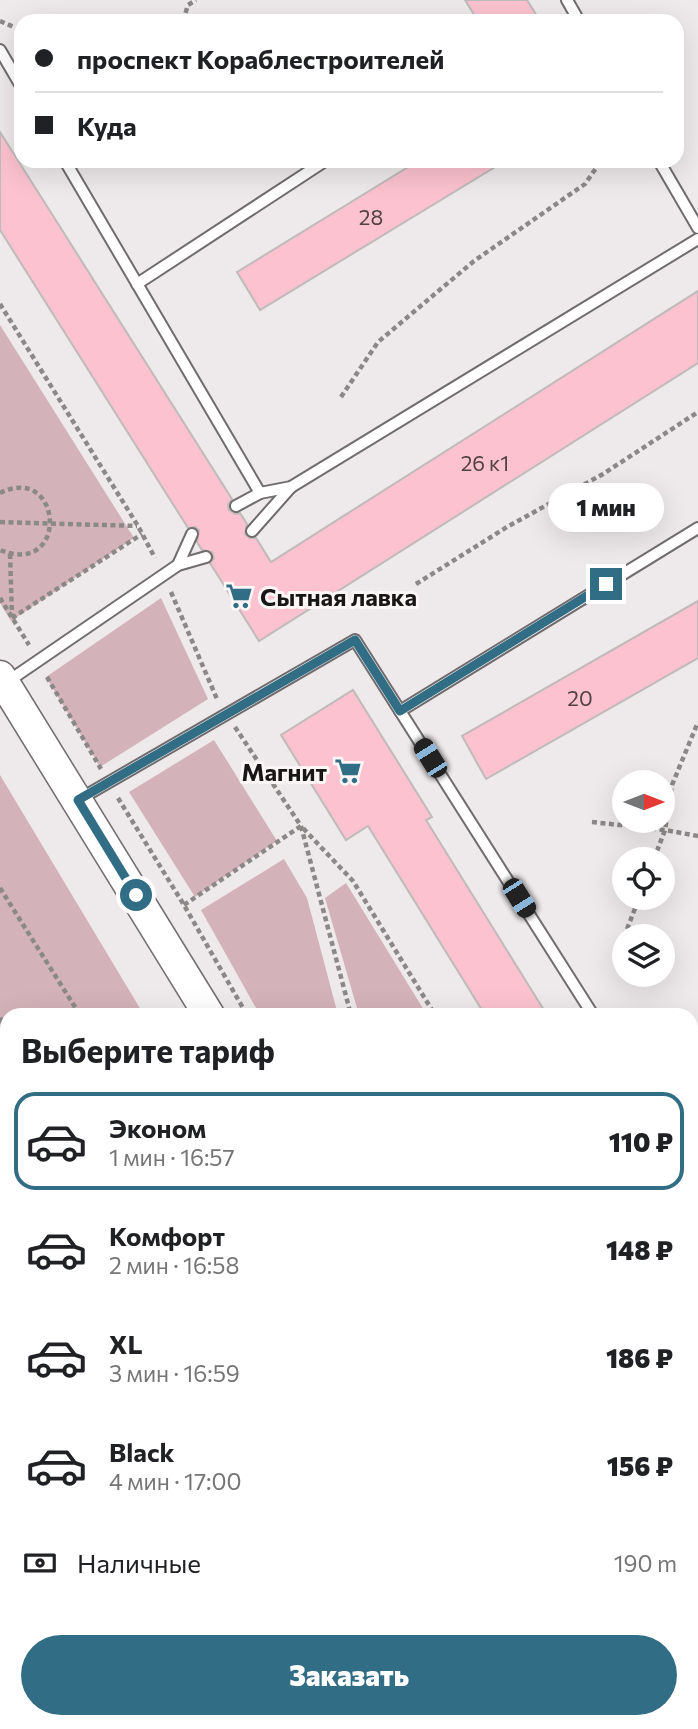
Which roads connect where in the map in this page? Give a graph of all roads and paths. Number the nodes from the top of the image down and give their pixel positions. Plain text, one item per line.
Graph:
1 (196, 0) edge
2 (185, 14) edge
3 (0, 50) edge
4 (14, 74) edge
5 (69, 168) edge
6 (314, 168) edge
7 (596, 168) edge
8 (663, 168) edge
9 (698, 228) edge
10 (698, 239) edge
11 (137, 284) junction
12 (0, 304) edge
13 (341, 397) dead end
14 (698, 412) edge
15 (291, 487) junction
16 (0, 493) edge
17 (260, 493) junction
18 (236, 506) dead end
19 (0, 522) edge
20 (51, 523) junction
21 (138, 526) junction
22 (698, 528) edge
23 (252, 531) dead end
24 (142, 534) junction
25 (192, 534) dead end
26 (0, 550) edge
27 (10, 554) junction
28 (206, 557) dead end
29 (178, 565) junction
30 (164, 575) junction
31 (416, 583) dead end
32 (0, 598) edge
33 (12, 618) junction
34 (37, 660) junction
35 (2, 682) edge
36 (400, 711) junction
37 (226, 713) junction
38 (698, 722) edge
39 (676, 775) edge
40 (108, 782) junction
41 (78, 800) junction
42 (592, 822) dead end
43 (612, 824) edge
44 (301, 826) junction
45 (676, 832) edge
46 (698, 836) edge
47 (0, 888) edge
48 (184, 905) junction
49 (76, 1008) edge
50 (205, 1008) edge
51 (243, 1008) edge
52 (349, 1008) edge
53 (432, 1008) edge
54 (589, 1008) edge

1 - 2 path
3 - 4 lane
5 - 11 lane
6 - 11 lane
7 - 13 path
8 - 9 lane
10 - 15 lane
11 - 17 lane
12 - 21 path
14 - 31 path
15 - 17 lane
15 - 23 lane
16 - 20 path
17 - 18 lane
19 - 20 path
20 - 21 path
20 - 27 path
21 - 24 path
22 - 36 lane
24 - 30 path
24 - 33 path
25 - 29 lane
26 - 27 path
27 - 33 path
28 - 29 lane
29 - 30 lane
30 - 34 lane
30 - 37 path
32 - 33 path
33 - 34 path
34 - 35 lane
34 - 40 path
35 - 41 street
36 - 37 lane
36 - 54 lane
37 - 40 lane
37 - 44 path
38 - 39 path
40 - 41 lane
40 - 48 path
41 - 50 street
42 - 43 path
44 - 48 path
44 - 52 path
44 - 53 path
45 - 46 path
47 - 49 path
48 - 51 path

